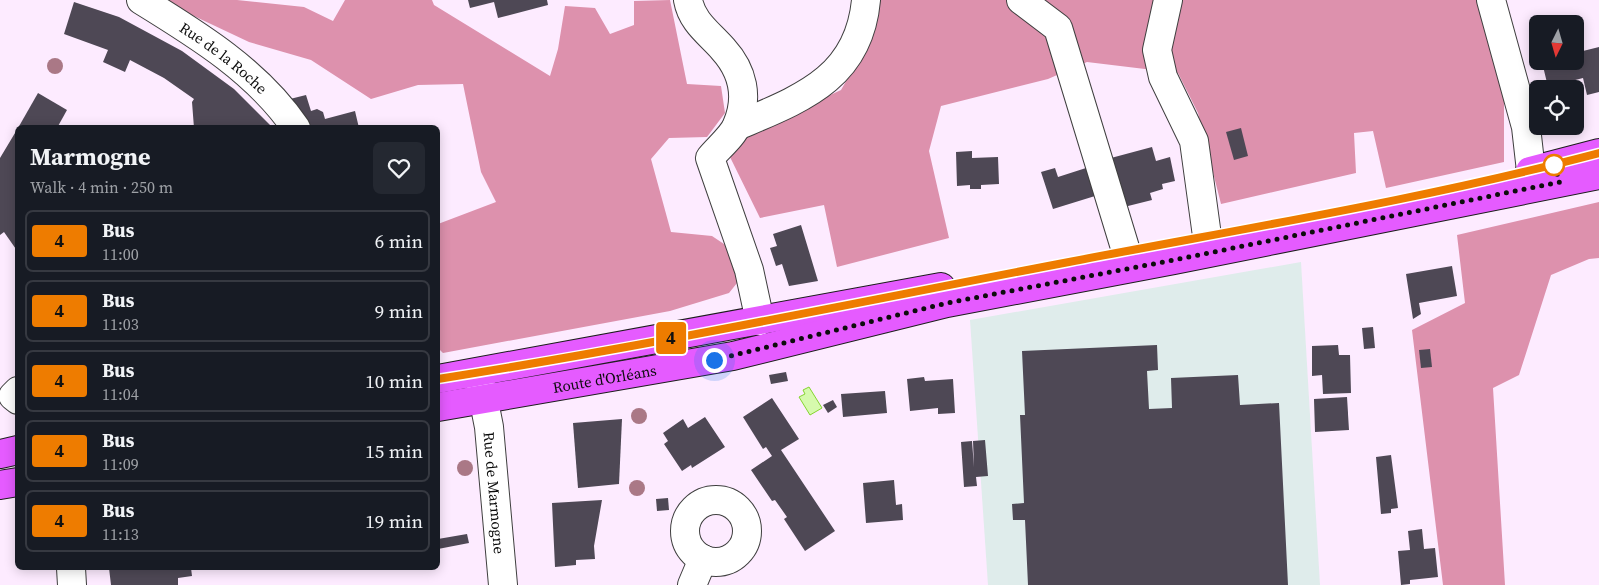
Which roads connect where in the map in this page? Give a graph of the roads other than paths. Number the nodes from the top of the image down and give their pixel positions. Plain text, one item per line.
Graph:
1 (141, 0) edge
2 (688, 0) edge
3 (866, 0) edge
4 (1021, 0) edge
5 (1168, 0) edge
6 (1491, 0) edge
7 (294, 125) edge
8 (737, 126) junction
9 (1599, 153) edge
10 (1531, 171) junction
11 (1599, 175) edge
12 (1207, 236) junction
13 (1126, 251) junction
14 (760, 322) junction
15 (478, 373) junction
16 (440, 379) edge
17 (484, 399) junction
18 (440, 406) edge
19 (15, 451) edge
20 (0, 454) edge
21 (15, 482) edge
22 (0, 485) edge
23 (703, 559) dead end
24 (71, 570) edge
25 (72, 585) edge
26 (503, 585) edge
27 (692, 585) edge

1 - 7 street, Rue de la Roche
2 - 8 street
3 - 8 street
4 - 13 street
5 - 12 street
6 - 10 street
8 - 14 street
9 - 10 main road, Route d'Orléans
10 - 12 main road, Route d'Orléans
11 - 17 main road, Route d'Orléans
12 - 13 main road, Route d'Orléans
13 - 14 main road, Route d'Orléans
14 - 15 main road, Route d'Orléans
15 - 16 main road, Route d'Orléans
15 - 17 street, Rue de Marmogne
17 - 18 main road, Route d'Orléans
17 - 26 street, Rue de Marmogne
19 - 20 main road
21 - 22 main road
23 - 27 street
24 - 25 street

